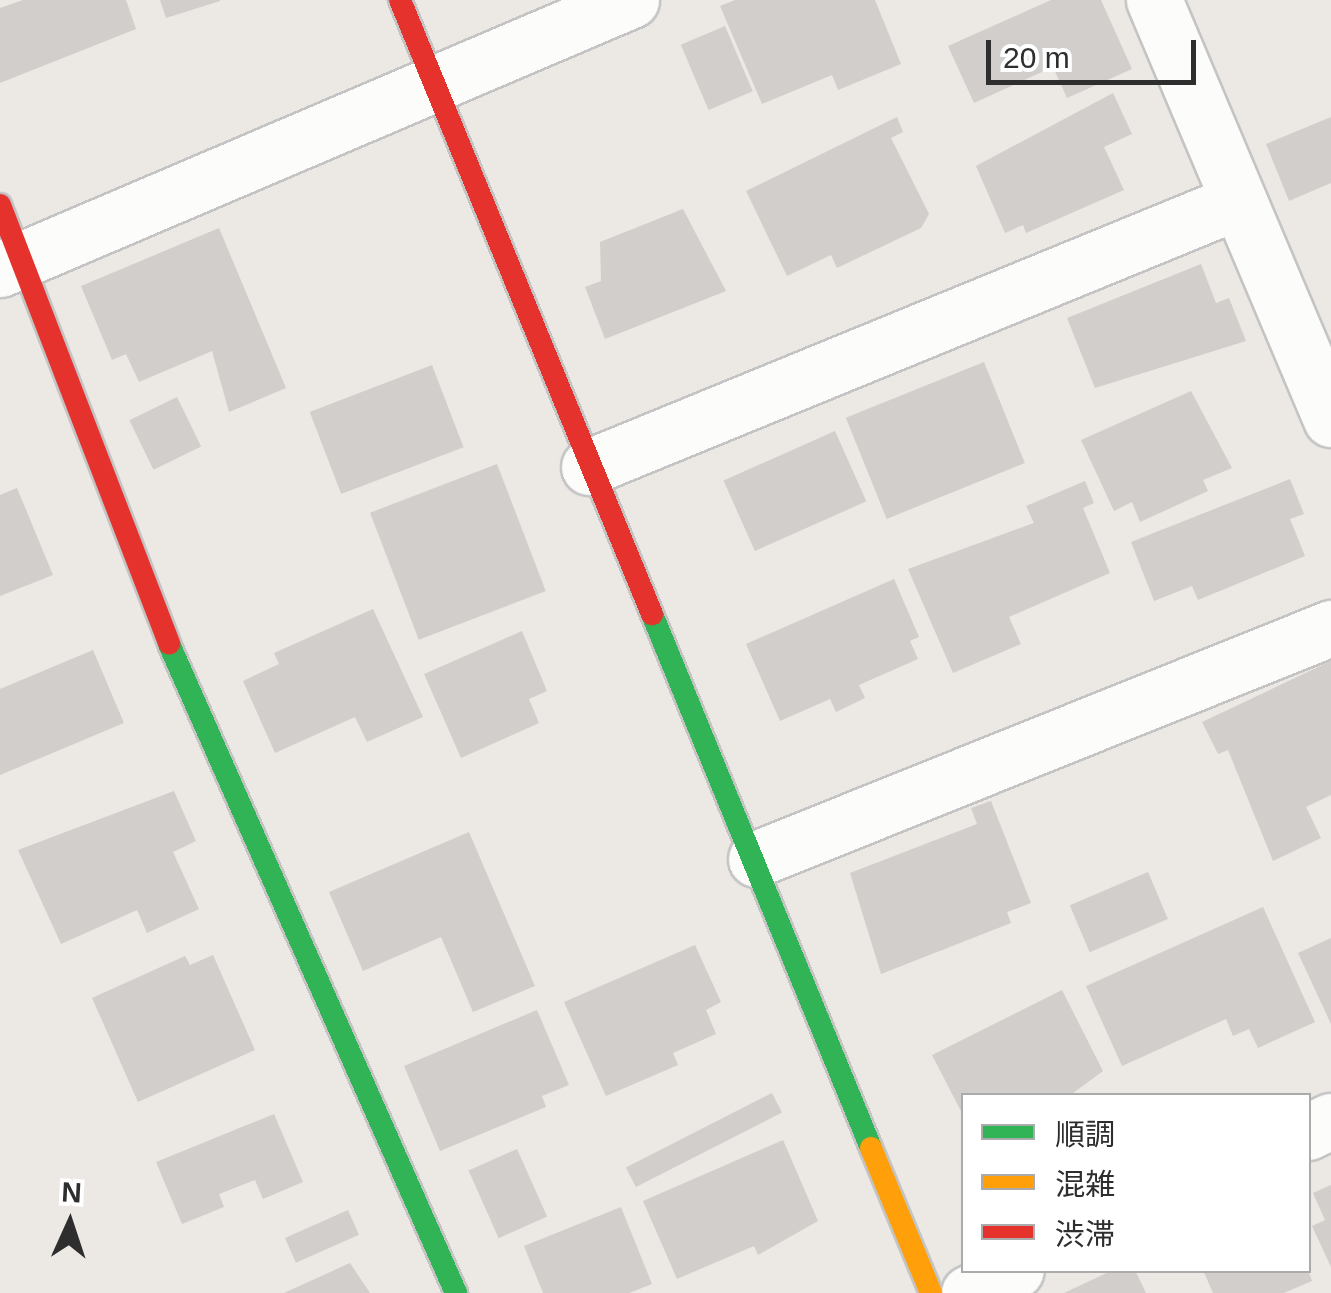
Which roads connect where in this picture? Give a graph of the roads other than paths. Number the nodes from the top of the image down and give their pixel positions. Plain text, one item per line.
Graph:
1 (400, 0) edge
2 (631, 0) edge
3 (1154, 0) edge
4 (430, 84) junction
5 (1236, 202) junction
6 (0, 204) edge
7 (11, 265) edge
8 (1331, 419) edge
9 (589, 467) junction
10 (1331, 628) edge
11 (756, 859) junction
12 (1010, 1273) edge
13 (456, 1293) edge
14 (931, 1293) edge
15 (969, 1293) edge

1 - 4 street
2 - 4 street
3 - 5 street
4 - 7 street
4 - 9 street
5 - 8 street
5 - 9 street
6 - 7 street
7 - 13 street
9 - 11 street
10 - 11 street
11 - 14 street
12 - 15 street

